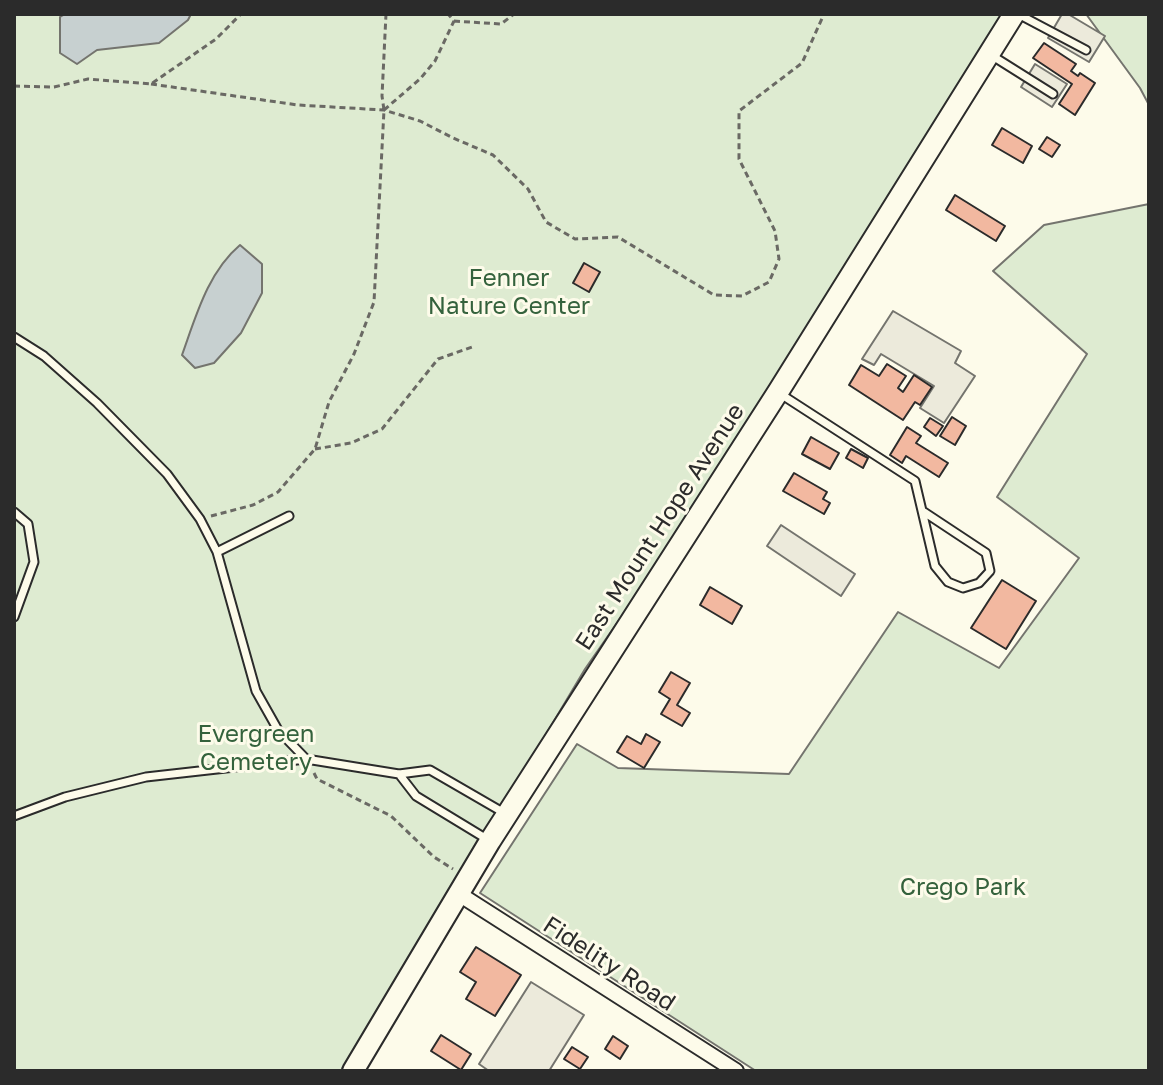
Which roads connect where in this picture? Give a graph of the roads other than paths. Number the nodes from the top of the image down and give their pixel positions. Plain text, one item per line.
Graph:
1 (1016, 14) edge
2 (1086, 50) dead end
3 (989, 54) junction
4 (1053, 94) dead end
5 (14, 337) edge
6 (778, 392) junction
7 (14, 512) edge
8 (924, 512) junction
9 (289, 516) dead end
10 (217, 552) junction
11 (14, 617) edge
12 (306, 759) junction
13 (399, 774) junction
14 (507, 814) junction
15 (14, 816) edge
16 (490, 841) junction
17 (459, 894) junction
18 (353, 1071) edge
19 (736, 1071) edge

1 - 2 lane
1 - 3 street, East Mount Hope Avenue
3 - 4 lane
3 - 6 street, East Mount Hope Avenue
5 - 10 lane
6 - 8 lane
6 - 14 street, East Mount Hope Avenue
7 - 11 lane
8 - 8 lane
9 - 10 lane
10 - 12 lane
12 - 13 lane
12 - 15 lane
13 - 14 lane
13 - 16 lane
14 - 16 street, East Mount Hope Avenue
16 - 17 street, East Mount Hope Avenue
17 - 18 street, East Mount Hope Avenue
17 - 19 street, Fidelity Road

